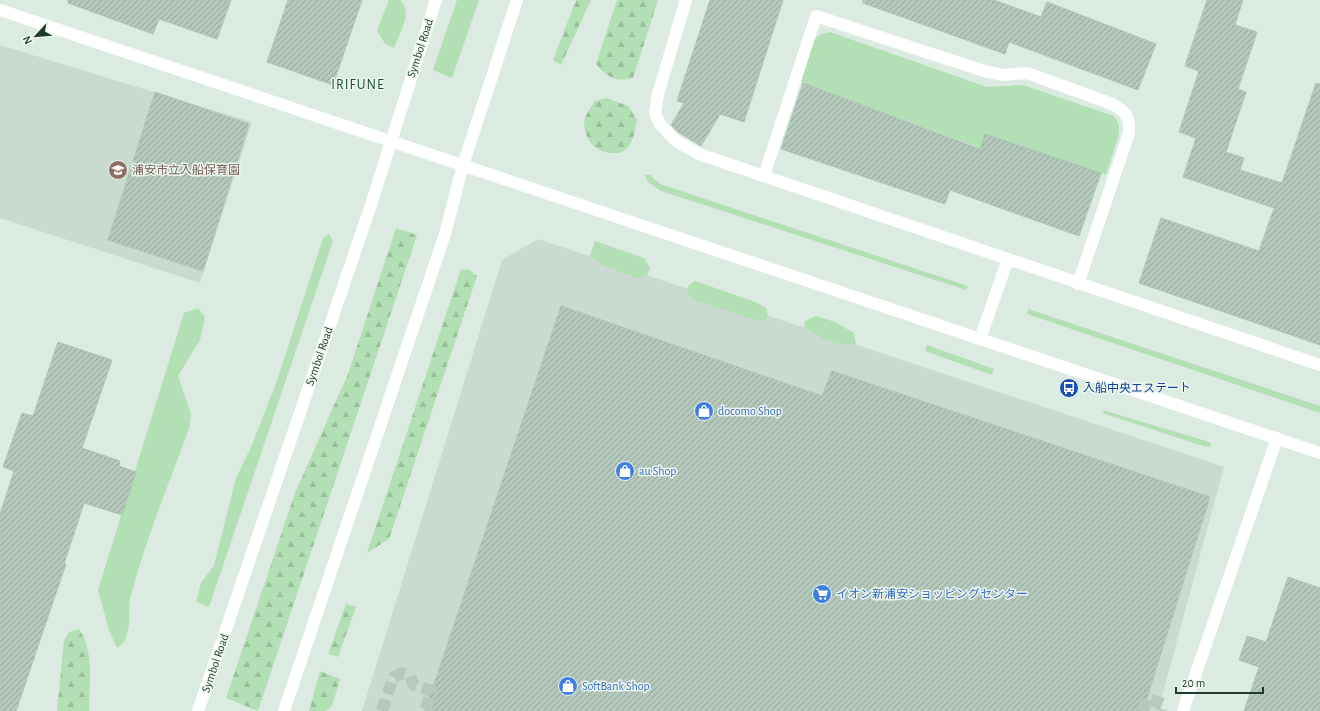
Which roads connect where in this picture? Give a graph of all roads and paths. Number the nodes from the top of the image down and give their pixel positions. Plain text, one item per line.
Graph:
1 (436, 0) edge
2 (517, 0) edge
3 (686, 0) edge
4 (0, 10) edge
5 (390, 141) junction
6 (463, 165) junction
7 (764, 176) junction
8 (1008, 259) junction
9 (1078, 284) junction
10 (980, 339) junction
11 (1320, 364) edge
12 (1276, 438) junction
13 (1320, 453) edge
14 (198, 711) edge
15 (284, 711) edge
16 (1183, 711) edge

1 - 5 street, Symbol Road
2 - 6 street
3 - 7 street
4 - 5 street
5 - 6 street
5 - 14 street, Symbol Road
6 - 10 street
6 - 15 street
7 - 8 street
7 - 9 street
8 - 9 street
8 - 10 street
9 - 11 street
10 - 12 street
12 - 13 street
12 - 16 street

